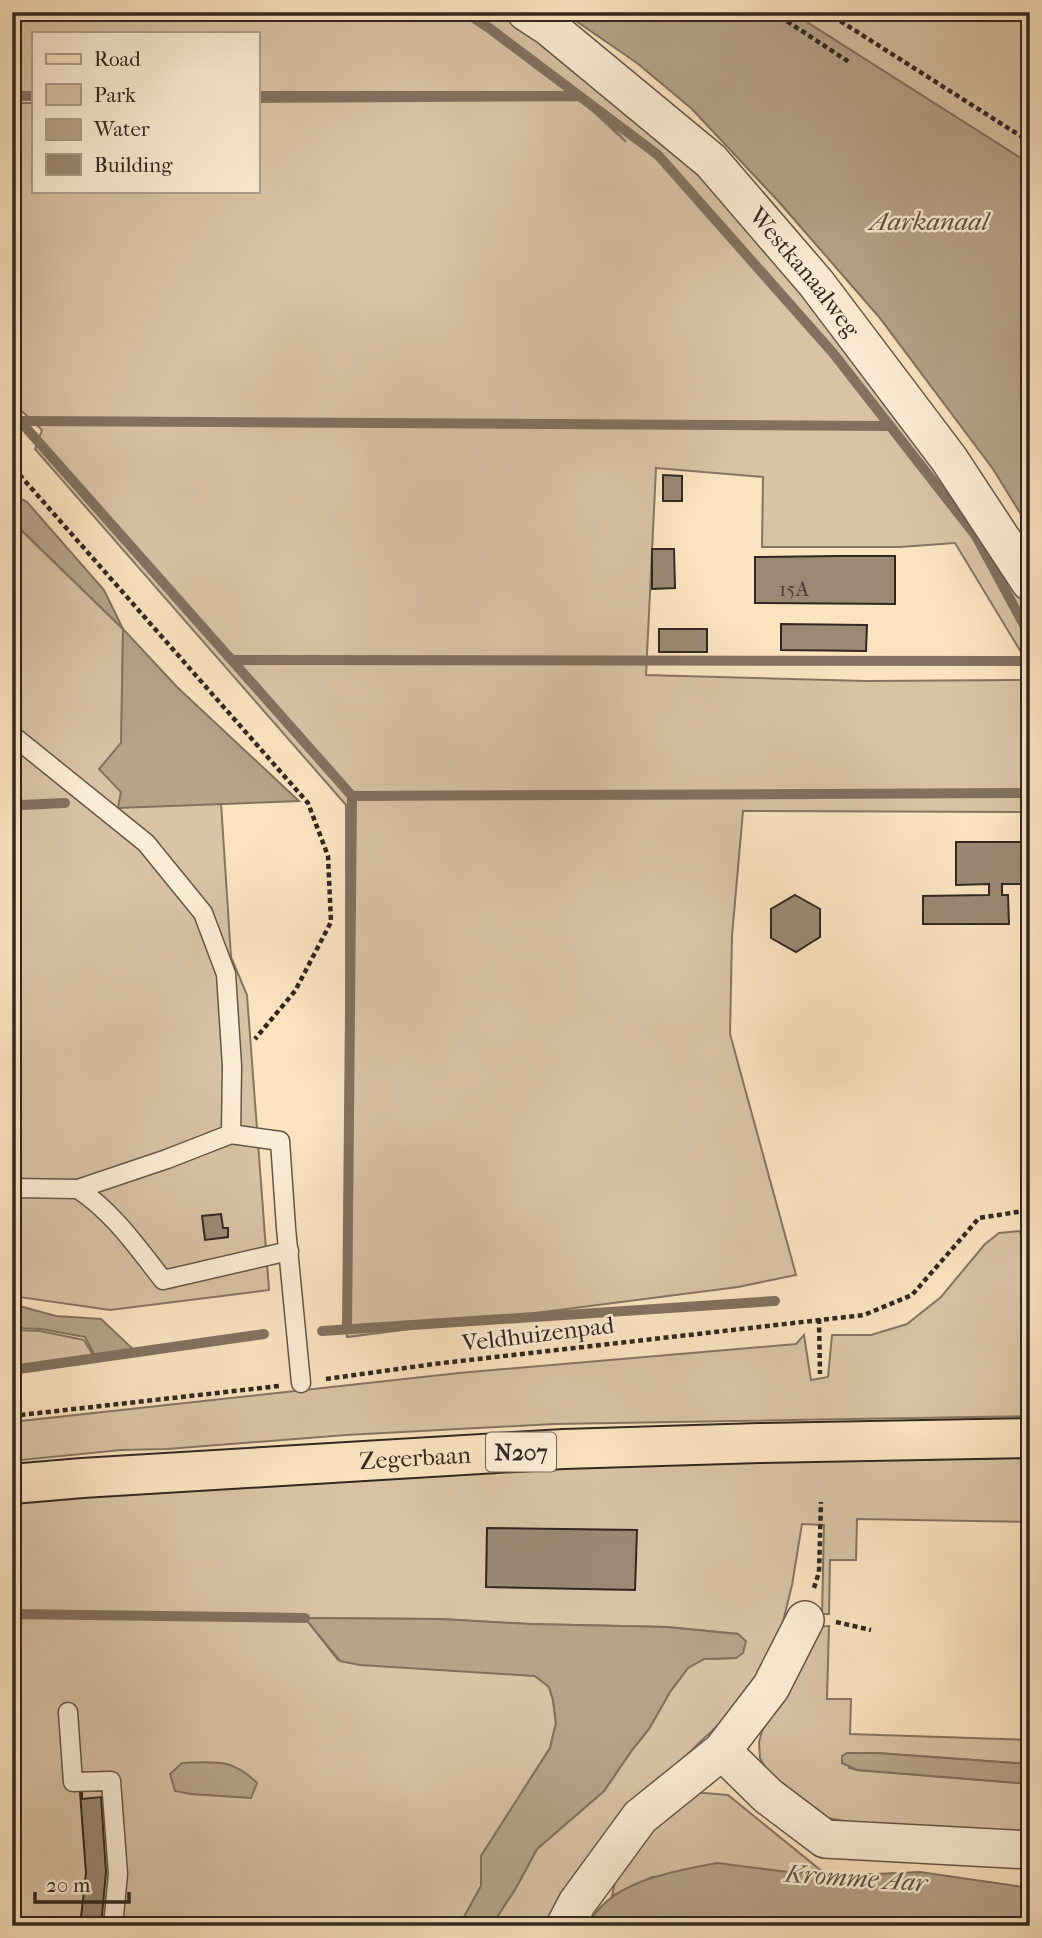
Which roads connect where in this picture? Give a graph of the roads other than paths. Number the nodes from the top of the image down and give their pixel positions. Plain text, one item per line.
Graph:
1 (526, 12) edge
2 (1030, 582) edge
3 (12, 735) edge
4 (231, 1135) junction
5 (12, 1188) edge
6 (78, 1189) junction
7 (289, 1251) junction
8 (301, 1383) road end
9 (1030, 1438) edge
10 (12, 1484) edge
11 (805, 1620) road end
12 (68, 1712) dead end
13 (722, 1751) junction
14 (1030, 1850) edge
15 (113, 1926) edge
16 (565, 1926) edge

1 - 2 street, Westkanaalweg
3 - 4 lane
4 - 6 lane
4 - 7 lane
5 - 6 lane
6 - 7 lane
7 - 8 lane
9 - 10 main road, Zegerbaan / N207
11 - 13 street
12 - 15 lane
13 - 14 street
13 - 16 street

